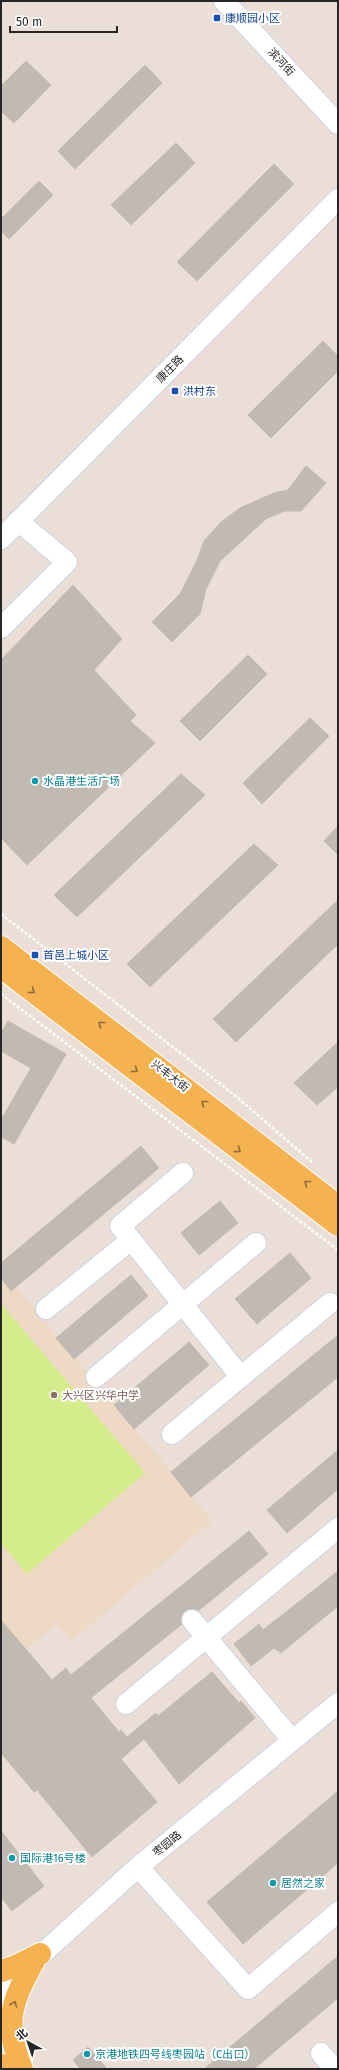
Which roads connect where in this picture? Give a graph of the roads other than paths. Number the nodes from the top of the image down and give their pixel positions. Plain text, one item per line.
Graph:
1 (224, 1) edge
2 (338, 124) edge
3 (338, 199) edge
4 (18, 521) junction
5 (1, 538) edge
6 (1, 628) edge
7 (1, 947) edge
8 (1, 967) edge
9 (183, 1173) dead end
10 (338, 1206) edge
11 (338, 1225) edge
12 (131, 1240) junction
13 (256, 1243) dead end
14 (183, 1304) junction
15 (330, 1304) dead end
16 (46, 1309) dead end
17 (241, 1376) junction
18 (96, 1377) dead end
19 (172, 1434) dead end
20 (338, 1528) edge
21 (192, 1620) dead end
22 (206, 1637) junction
23 (338, 1703) edge
24 (126, 1704) dead end
25 (292, 1740) junction
26 (138, 1867) junction
27 (338, 1912) edge
28 (39, 1956) junction
29 (1, 1971) edge
30 (1, 1991) edge
31 (320, 2053) dead end
32 (1, 2065) edge
33 (4, 2069) edge
34 (22, 2069) edge
35 (334, 2069) edge

1 - 2 street, 滨河街
3 - 4 street, 康庄路
4 - 5 street, 康庄路
4 - 6 street
10 -> 7 main road, 兴丰大街
8 -> 11 main road, 兴丰大街
9 - 12 street
12 - 14 street
12 - 16 street
13 - 14 street
14 - 17 street
14 - 18 street
15 - 17 street
17 - 19 street
20 - 22 street
21 - 22 street
22 - 24 street
22 - 25 street
23 - 25 street, 枣园路
25 - 26 street, 枣园路
26 - 27 street
26 - 28 street, 枣园路
28 - 29 main road
28 - 30 street, 枣园路
34 -> 28 main road
31 - 35 street
32 - 33 main road

